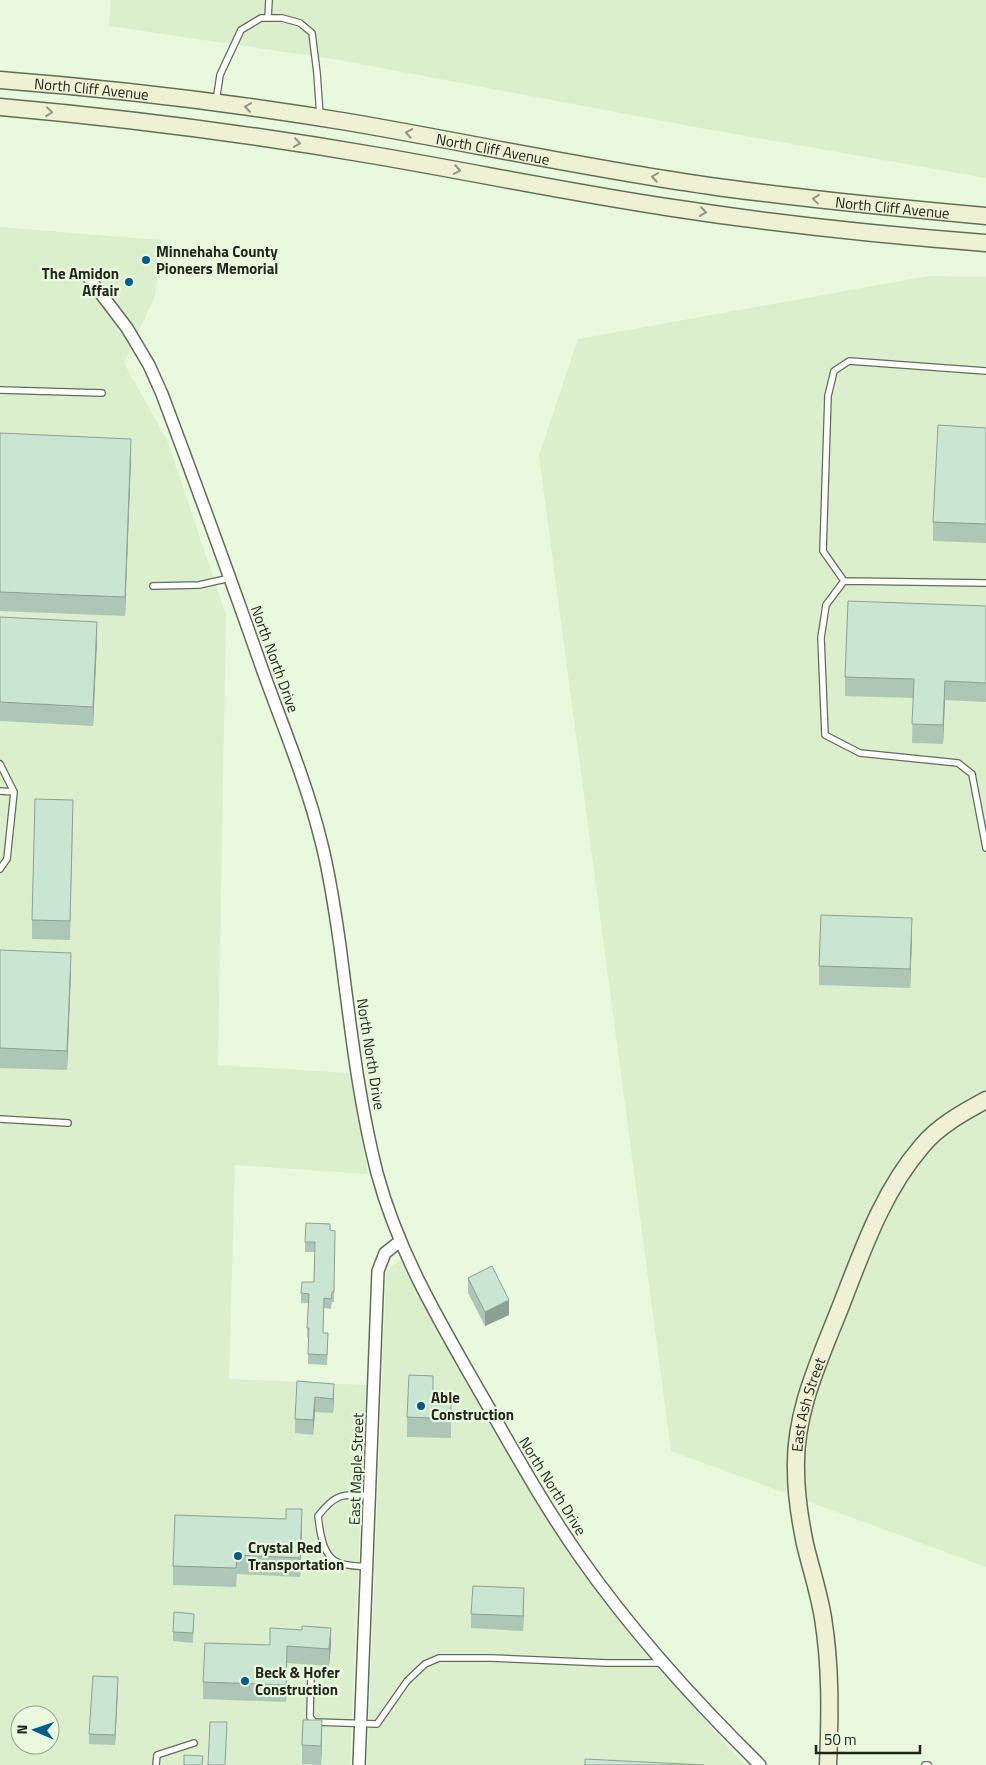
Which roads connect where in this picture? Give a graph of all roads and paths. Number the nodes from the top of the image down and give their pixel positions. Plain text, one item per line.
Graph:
1 (269, 0) edge
2 (268, 18) junction
3 (0, 80) edge
4 (216, 103) junction
5 (0, 107) edge
6 (320, 118) junction
7 (986, 216) edge
8 (986, 243) edge
9 (89, 278) dead end
10 (986, 371) edge
11 (0, 390) edge
12 (102, 392) dead end
13 (230, 578) junction
14 (844, 581) junction
15 (986, 583) edge
16 (153, 586) dead end
17 (0, 764) edge
18 (0, 791) edge
19 (14, 792) junction
20 (986, 848) edge
21 (0, 869) edge
22 (986, 1100) edge
23 (0, 1119) edge
24 (68, 1123) dead end
25 (399, 1242) junction
26 (370, 1496) junction
27 (367, 1567) junction
28 (664, 1663) junction
29 (310, 1673) dead end
30 (361, 1724) junction
31 (194, 1743) dead end
32 (156, 1765) edge
33 (359, 1765) edge
34 (760, 1765) edge
35 (828, 1765) edge

1 - 2 lane
2 - 4 lane
2 - 6 lane
3 - 4 main road, North Cliff Avenue
6 -> 4 main road, North Cliff Avenue
5 -> 8 main road, North Cliff Avenue
7 -> 6 main road, North Cliff Avenue
9 - 13 street, North North Drive
10 - 14 lane
11 - 12 lane
13 - 16 lane
13 - 25 street, North North Drive
14 - 15 lane
14 - 20 lane
17 - 19 lane
18 - 19 lane
19 - 21 lane
22 - 35 main road, East Ash Street
23 - 24 lane
25 - 26 street, East Maple Street
25 - 28 street, North North Drive
26 - 27 street, East Maple Street
26 - 27 lane
27 - 30 street, East Maple Street
28 - 30 lane
28 - 34 street, North North Drive
29 - 30 lane
30 - 33 street, East Maple Street
31 - 32 lane

